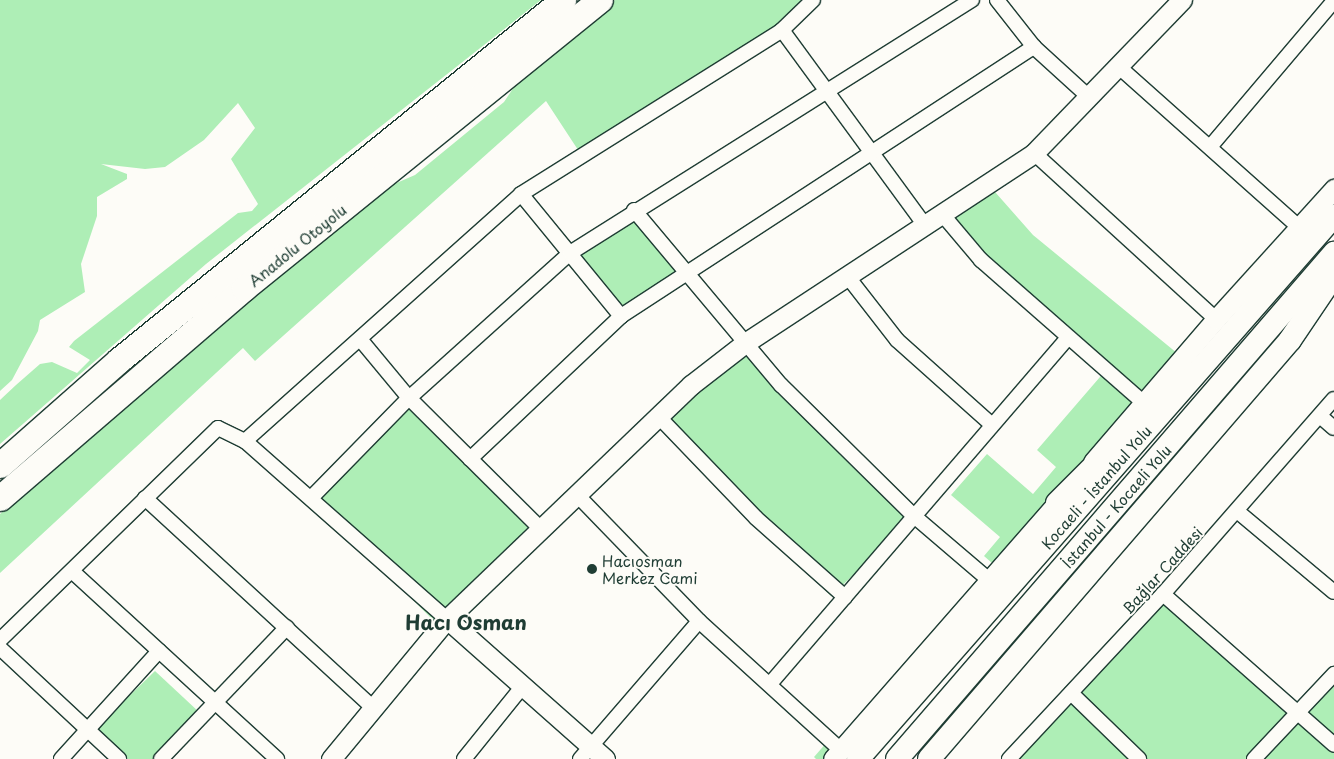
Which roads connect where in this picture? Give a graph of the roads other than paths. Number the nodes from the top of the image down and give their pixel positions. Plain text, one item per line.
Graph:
1 (563, 0) edge
2 (600, 0) edge
3 (813, 0) edge
4 (972, 0) edge
5 (997, 0) edge
6 (1334, 2) edge
7 (1174, 3) edge
8 (782, 30) junction
9 (1034, 47) junction
10 (1118, 66) junction
11 (825, 90) junction
12 (1089, 97) junction
13 (1210, 147) junction
14 (872, 153) junction
15 (1034, 153) junction
16 (1334, 189) edge
17 (521, 194) junction
18 (634, 210) junction
19 (942, 214) junction
20 (1334, 216) edge
21 (926, 227) junction
22 (1300, 228) junction
23 (570, 253) junction
24 (1334, 253) edge
25 (685, 273) junction
26 (1334, 275) edge
27 (848, 277) junction
28 (1260, 300) junction
29 (620, 316) junction
30 (1216, 319) junction
31 (1068, 337) junction
32 (360, 338) junction
33 (745, 343) junction
34 (409, 398) junction
35 (1334, 399) edge
36 (1144, 403) junction
37 (658, 416) junction
38 (1320, 416) junction
39 (992, 425) junction
40 (1334, 428) edge
41 (245, 441) junction
42 (470, 459) junction
43 (0, 465) edge
44 (577, 495) junction
45 (0, 498) edge
46 (145, 498) junction
47 (310, 498) junction
48 (1057, 503) junction
49 (1237, 512) junction
50 (914, 516) junction
51 (541, 529) junction
52 (73, 572) junction
53 (990, 581) junction
54 (1334, 592) edge
55 (1163, 594) junction
56 (844, 597) junction
57 (447, 619) junction
58 (699, 622) junction
59 (287, 627) junction
60 (0, 640) edge
61 (0, 648) edge
62 (160, 651) junction
63 (1334, 674) edge
64 (770, 684) junction
65 (522, 687) junction
66 (1071, 693) junction
67 (214, 702) junction
68 (373, 708) junction
69 (1298, 714) junction
70 (87, 730) junction
71 (1334, 745) edge
72 (585, 753) edge
73 (844, 756) edge
74 (61, 759) edge
75 (119, 759) edge
76 (161, 759) edge
77 (277, 759) edge
78 (331, 759) edge
79 (464, 759) edge
80 (605, 759) edge
81 (897, 759) edge
82 (929, 759) edge
83 (1009, 759) edge
84 (1138, 759) edge
85 (1254, 759) edge

1 - 43 highway, Anadolu Otoyolu
2 - 45 highway, Anadolu Otoyolu
3 - 8 street
4 - 11 street
5 - 9 street
6 - 13 street
7 - 10 main road
8 - 11 street
8 - 17 street
9 - 12 street
9 - 14 street
10 - 12 main road
10 - 13 street
11 - 14 street
11 - 18 street
12 - 15 main road
13 - 22 street
14 - 21 street
14 - 25 street
15 - 19 main road
15 - 30 street
16 - 22 main road
17 - 23 street
17 - 32 street
18 - 23 street
18 - 25 street
19 - 21 main road
19 - 31 street
20 - 28 highway, Kocaeli - İstanbul Yolu
21 - 27 main road
22 - 30 main road
23 - 29 street
23 - 34 street
24 - 81 highway, İstanbul - Kocaeli Yolu
25 - 29 street
25 - 33 street
26 - 82 highway
27 - 33 main road
27 - 39 street
28 - 48 highway
28 - 73 highway, Kocaeli - İstanbul Yolu
29 - 42 street
30 - 36 main road
31 - 36 street
31 - 39 street
32 - 34 street
32 - 41 street
33 - 37 main road
33 - 50 street
34 - 42 street
34 - 47 street
35 - 38 street, Bağlar Caddesi
36 - 48 main road
37 - 44 main road
37 - 56 street
38 - 40 street
38 - 49 street, Bağlar Caddesi
39 - 50 street
41 - 46 street
41 - 47 street
42 - 51 street
44 - 51 main road
44 - 58 street
46 - 52 street
46 - 59 street
47 - 57 street
48 - 53 main road
49 - 54 street
49 - 55 street, Bağlar Caddesi
50 - 53 street
50 - 56 street
51 - 57 main road
52 - 60 street
52 - 62 street
53 - 73 main road
55 - 66 street, Bağlar Caddesi
55 - 69 street
56 - 64 street
57 - 65 main road
57 - 68 main road
58 - 64 street
58 - 72 street
59 - 67 street
59 - 68 street
61 - 70 street
62 - 67 street
62 - 70 street
63 - 69 street
64 - 73 street
65 - 72 main road
65 - 79 street
66 - 83 street, Bağlar Caddesi
66 - 84 street
67 - 76 street
67 - 77 street
68 - 78 main road
69 - 71 street
69 - 85 street
70 - 74 street
70 - 75 street
72 - 80 main road

